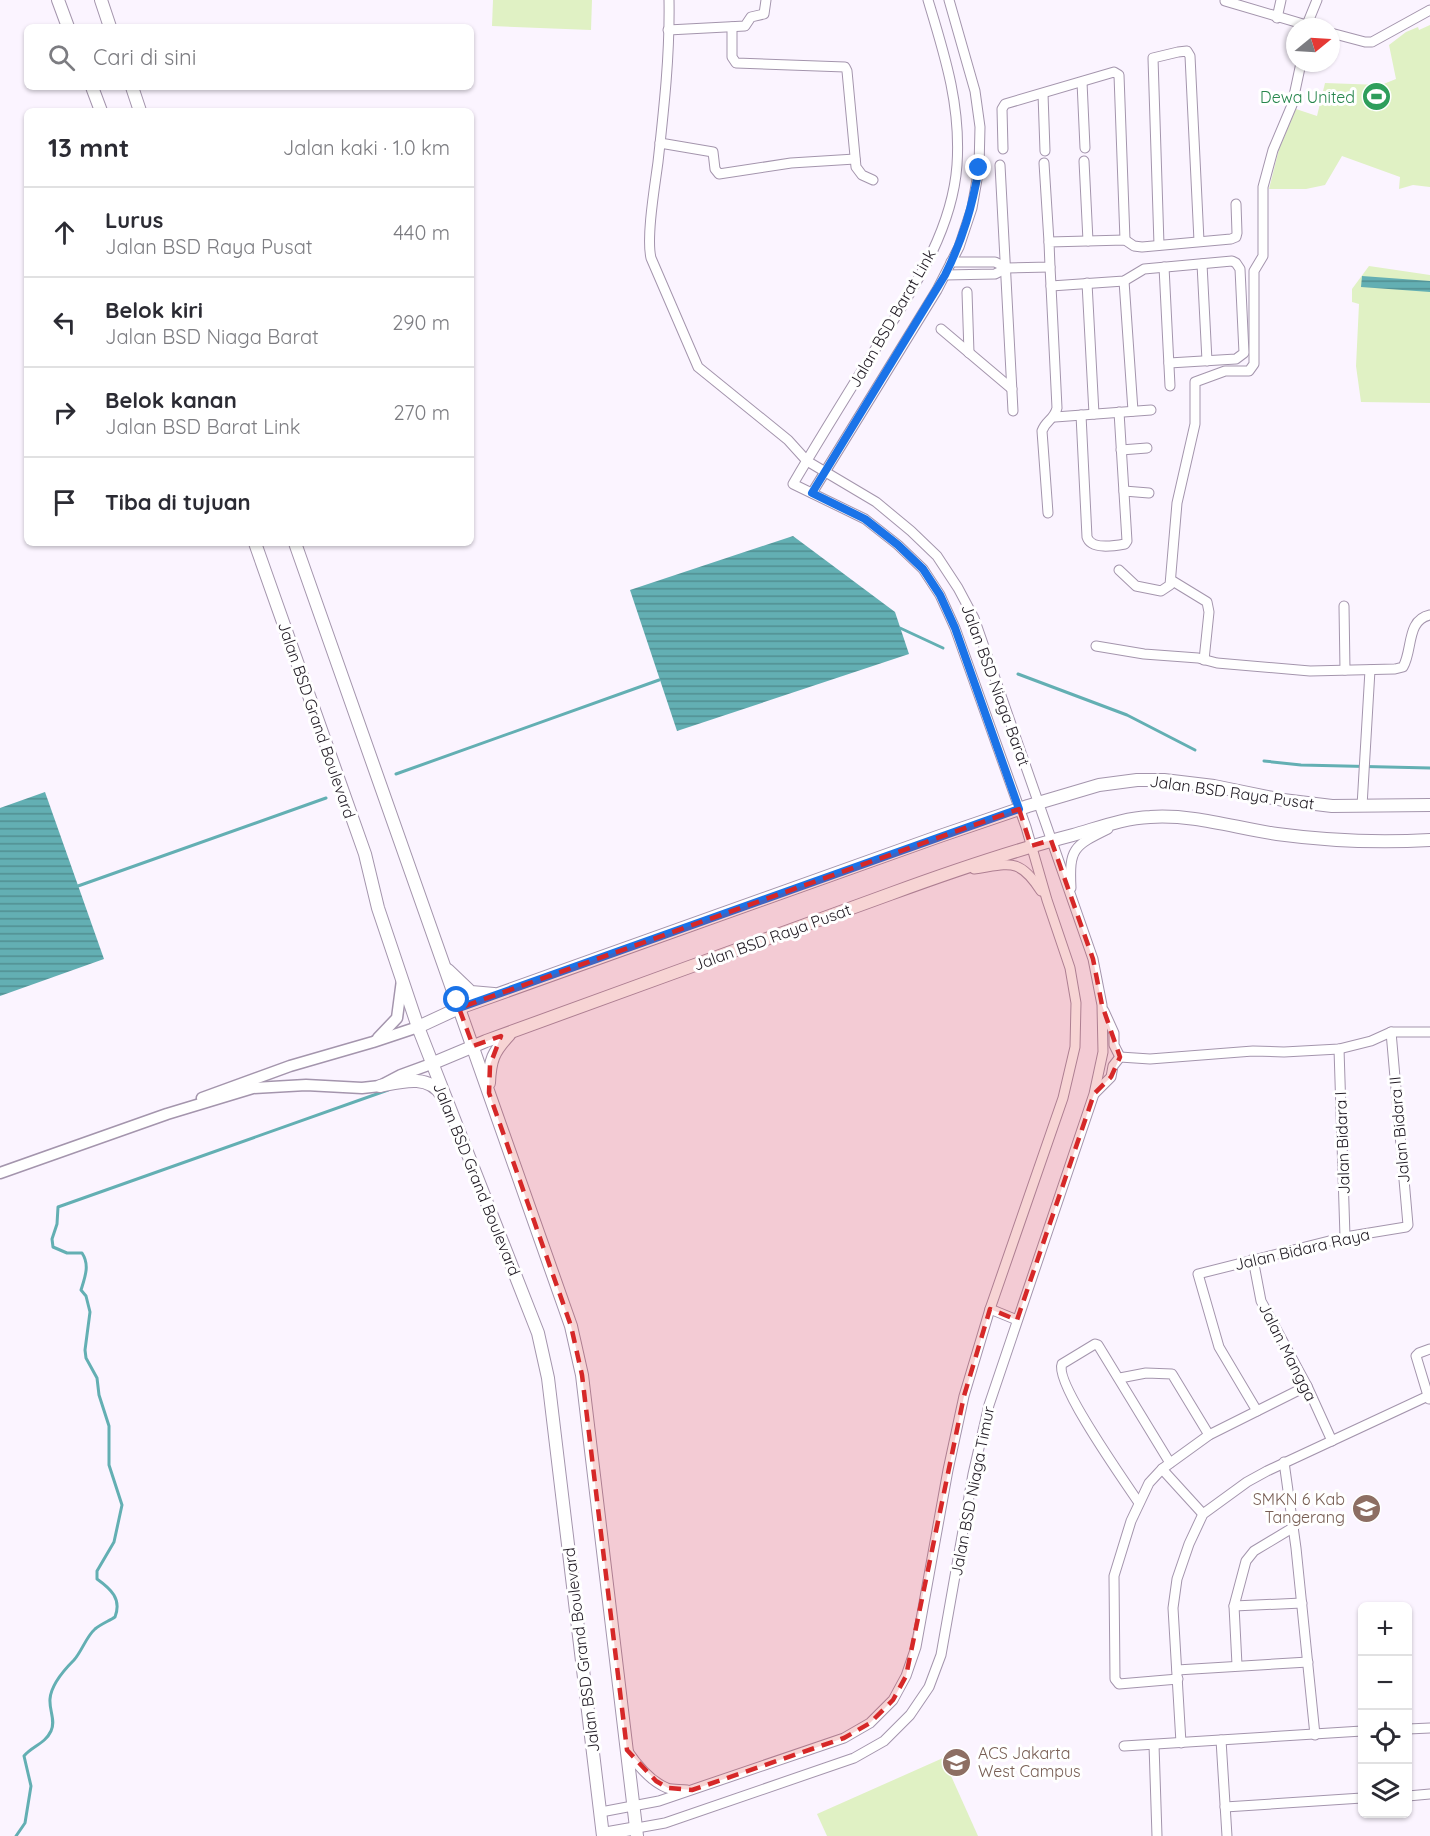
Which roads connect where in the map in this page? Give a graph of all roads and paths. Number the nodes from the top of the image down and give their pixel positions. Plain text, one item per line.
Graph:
1 (58, 0) edge
2 (101, 0) edge
3 (669, 0) edge
4 (766, 0) edge
5 (928, 0) edge
6 (949, 0) edge
7 (1281, 0) edge
8 (1317, 0) edge
9 (1225, 1) edge
10 (1430, 10) edge
11 (953, 12) junction
12 (1277, 18) junction
13 (1311, 18) edge
14 (934, 19) junction
15 (1286, 20) edge
16 (67, 24) edge
17 (109, 24) edge
18 (732, 27) junction
19 (668, 30) junction
20 (1340, 35) edge
21 (1299, 72) edge
22 (1082, 82) junction
23 (93, 90) edge
24 (133, 90) edge
25 (1043, 94) junction
26 (100, 108) edge
27 (139, 108) edge
28 (660, 143) junction
29 (1085, 148) dead end
30 (1003, 149) dead end
31 (1045, 152) dead end
32 (855, 159) junction
33 (1084, 161) dead end
34 (1044, 163) dead end
35 (1000, 165) dead end
36 (873, 180) dead end
37 (1236, 204) dead end
38 (1125, 240) junction
39 (1088, 241) junction
40 (1199, 241) junction
41 (1049, 242) junction
42 (1159, 245) junction
43 (951, 262) junction
44 (1202, 264) junction
45 (1050, 267) junction
46 (1164, 267) junction
47 (1007, 268) junction
48 (945, 275) junction
49 (1124, 281) junction
50 (1087, 283) junction
51 (1051, 286) junction
52 (967, 292) dead end
53 (941, 329) dead end
54 (969, 353) junction
55 (1207, 361) junction
56 (1169, 363) junction
57 (1170, 386) dead end
58 (1012, 389) junction
59 (1151, 410) dead end
60 (1014, 411) dead end
61 (1133, 411) junction
62 (1119, 412) junction
63 (1094, 414) junction
64 (1081, 415) junction
65 (1055, 417) junction
66 (1147, 448) dead end
67 (1121, 450) junction
68 (807, 461) junction
69 (825, 472) junction
70 (793, 484) joint
71 (1124, 491) junction
72 (812, 493) junction
73 (1149, 493) dead end
74 (1048, 513) dead end
75 (256, 546) edge
76 (295, 546) edge
77 (1119, 570) dead end
78 (1171, 580) junction
79 (1344, 606) dead end
80 (1430, 615) edge
81 (1096, 646) dead end
82 (1204, 660) junction
83 (1345, 670) junction
84 (1370, 670) junction
85 (1039, 803) junction
86 (1430, 805) edge
87 (1362, 806) junction
88 (1019, 809) junction
89 (1124, 821) junction
90 (1052, 840) junction
91 (1430, 840) edge
92 (1031, 846) junction
93 (950, 872) junction
94 (1072, 899) junction
95 (1047, 900) junction
96 (445, 967) junction
97 (402, 980) junction
98 (498, 994) junction
99 (1102, 1005) junction
100 (459, 1008) junction
101 (418, 1027) junction
102 (512, 1032) junction
103 (1390, 1032) junction
104 (1430, 1032) edge
105 (373, 1042) junction
106 (473, 1046) junction
107 (1339, 1049) junction
108 (1120, 1057) junction
109 (431, 1064) junction
110 (380, 1086) junction
111 (489, 1093) junction
112 (1094, 1094) junction
113 (450, 1110) junction
114 (167, 1114) junction
115 (0, 1173) edge
116 (1406, 1227) joint
117 (1346, 1238) junction
118 (1253, 1259) junction
119 (990, 1309) junction
120 (1017, 1320) junction
121 (1430, 1349) edge
122 (1120, 1378) junction
123 (1307, 1386) junction
124 (1429, 1398) edge
125 (1257, 1411) junction
126 (1209, 1435) junction
127 (1332, 1441) junction
128 (1284, 1462) junction
129 (1170, 1463) junction
130 (1161, 1469) junction
131 (1139, 1503) junction
132 (1203, 1514) junction
133 (1294, 1527) junction
134 (1302, 1603) junction
135 (1234, 1606) junction
136 (1308, 1662) junction
137 (1237, 1665) junction
138 (1178, 1675) junction
139 (1430, 1728) edge
140 (1412, 1729) edge
141 (1358, 1731) edge
142 (1315, 1735) junction
143 (1221, 1740) junction
144 (1181, 1743) junction
145 (1154, 1744) junction
146 (1124, 1746) dead end
147 (627, 1750) junction
148 (692, 1790) junction
149 (1430, 1794) edge
150 (1412, 1796) edge
151 (1358, 1798) edge
152 (634, 1806) junction
153 (1225, 1807) junction
154 (601, 1812) junction
155 (637, 1832) edge
156 (603, 1835) edge
157 (1157, 1836) edge
158 (1227, 1836) edge

1 - 16 main road
2 - 17 main road
3 - 19 street, Jalan BSD Niaga Barat
4 - 18 street
5 - 14 street, Jalan BSD Barat Link
6 - 11 street, Jalan BSD Barat Link
7 - 12 street
8 - 13 street
9 - 12 street
10 - 20 street
11 - 14 street
11 - 43 street, Jalan BSD Barat Link
12 - 15 street
14 - 68 street, Jalan BSD Barat Link
18 - 19 street
18 - 32 street
19 - 28 street, Jalan BSD Niaga Barat
21 - 78 street
22 - 25 street
22 - 29 street
22 - 38 street
23 - 26 main road
24 - 27 main road
25 - 30 street
25 - 31 street
28 - 32 street
28 - 68 street, Jalan BSD Niaga Barat
32 - 36 street
33 - 39 street
34 - 41 street
35 - 47 street
37 - 40 street
38 - 39 street
38 - 42 street
39 - 41 street
40 - 42 street
40 - 42 street
41 - 45 street
43 - 47 street
43 - 48 street, Jalan BSD Barat Link
44 - 46 street
44 - 55 street
44 - 55 street
45 - 47 street
45 - 51 street
46 - 49 street
46 - 56 street
47 - 48 street
47 - 58 street
48 - 69 street, Jalan BSD Barat Link
49 - 50 street
49 - 61 street
50 - 51 street
50 - 63 street
51 - 65 street
52 - 54 street
53 - 54 street
54 - 58 street
55 - 56 street
56 - 57 street
58 - 60 street
59 - 61 street
61 - 62 street
62 - 63 street
62 - 67 street
63 - 64 street
64 - 65 street
64 - 71 street
65 - 74 street
66 - 67 street
67 - 71 street
68 - 69 street, Jalan BSD Niaga Barat
68 - 70 street, Jalan BSD Barat Link
69 - 72 street, Jalan BSD Barat Link
69 - 85 street, Jalan BSD Niaga Barat
70 - 72 street, Jalan BSD Niaga Barat
71 - 73 street
72 - 88 street, Jalan BSD Niaga Barat
75 - 97 main road, Jalan BSD Grand Boulevard
76 - 96 main road, Jalan BSD Grand Boulevard
77 - 78 street
78 - 82 street
79 - 83 street
80 - 84 street
81 - 82 street
82 - 83 street
83 - 84 street
84 - 87 street
85 - 87 main road, Jalan BSD Raya Pusat
85 - 88 main road, Jalan BSD Raya Pusat
85 - 90 street, Jalan BSD Niaga Barat
86 - 87 main road, Jalan BSD Raya Pusat
88 - 92 street, Jalan BSD Niaga Barat
88 - 98 main road, Jalan BSD Raya Pusat
89 - 90 main road, Jalan BSD Raya Pusat
89 - 91 main road, Jalan BSD Raya Pusat
89 - 94 street
90 - 92 main road, Jalan BSD Raya Pusat
90 - 94 street, Jalan BSD Niaga Timur
92 - 93 main road, Jalan BSD Raya Pusat
92 - 95 street, Jalan BSD Niaga Timur
93 - 95 street
93 - 102 main road, Jalan BSD Raya Pusat
94 - 99 street, Jalan BSD Niaga Timur
95 - 119 street, Jalan BSD Niaga Timur
96 - 98 main road
96 - 100 main road, Jalan BSD Grand Boulevard
97 - 101 main road, Jalan BSD Grand Boulevard
97 - 105 street
98 - 100 main road, Jalan BSD Raya Pusat
99 - 108 street
99 - 112 street, Jalan BSD Niaga Timur
100 - 101 main road, Jalan BSD Raya Pusat
100 - 106 main road, Jalan BSD Grand Boulevard
101 - 105 street
101 - 109 main road, Jalan BSD Grand Boulevard
102 - 106 main road, Jalan BSD Raya Pusat
102 - 111 main road
103 - 104 street
103 - 107 street
103 - 116 street, Jalan Bidara II
105 - 114 street
106 - 109 main road, Jalan BSD Raya Pusat
106 - 111 main road, Jalan BSD Grand Boulevard
107 - 108 street
107 - 117 street, Jalan Bidara I
108 - 112 street
109 - 110 street
109 - 113 main road, Jalan BSD Grand Boulevard
110 - 113 main road
110 - 114 street
111 - 147 main road, Jalan BSD Grand Boulevard
112 - 120 street, Jalan BSD Niaga Timur
113 - 154 main road, Jalan BSD Grand Boulevard
114 - 115 street
116 - 117 street, Jalan Bidara Raya
117 - 118 street, Jalan Bidara Raya
118 - 123 street, Jalan Mangga
118 - 125 street, Jalan Bidara Raya
119 - 120 street
119 - 148 street, Jalan BSD Niaga Timur
120 - 155 street, Jalan BSD Niaga Timur
121 - 124 street
122 - 126 street
122 - 129 street
122 - 131 street
123 - 125 street
123 - 127 street, Jalan Mangga
124 - 127 street
125 - 126 street
126 - 129 street
127 - 128 street
128 - 132 street
128 - 133 street
129 - 130 street
130 - 131 street
130 - 132 street
131 - 138 street
132 - 138 street
133 - 134 street
133 - 135 street
134 - 135 street
134 - 136 street
135 - 137 street
136 - 137 street
136 - 142 street
137 - 138 street
138 - 144 street
139 - 140 street
141 - 142 street
142 - 143 street
143 - 144 street
143 - 153 street
144 - 145 street
145 - 146 street
145 - 157 street
147 - 148 street, Jalan BSD Niaga Timur
147 - 152 main road, Jalan BSD Grand Boulevard
148 - 152 street, Jalan BSD Niaga Timur
149 - 150 street
151 - 153 street
152 - 154 street, Jalan BSD Niaga Timur
152 - 155 main road, Jalan BSD Grand Boulevard
153 - 158 street
154 - 156 main road, Jalan BSD Grand Boulevard
155 - 156 main road

